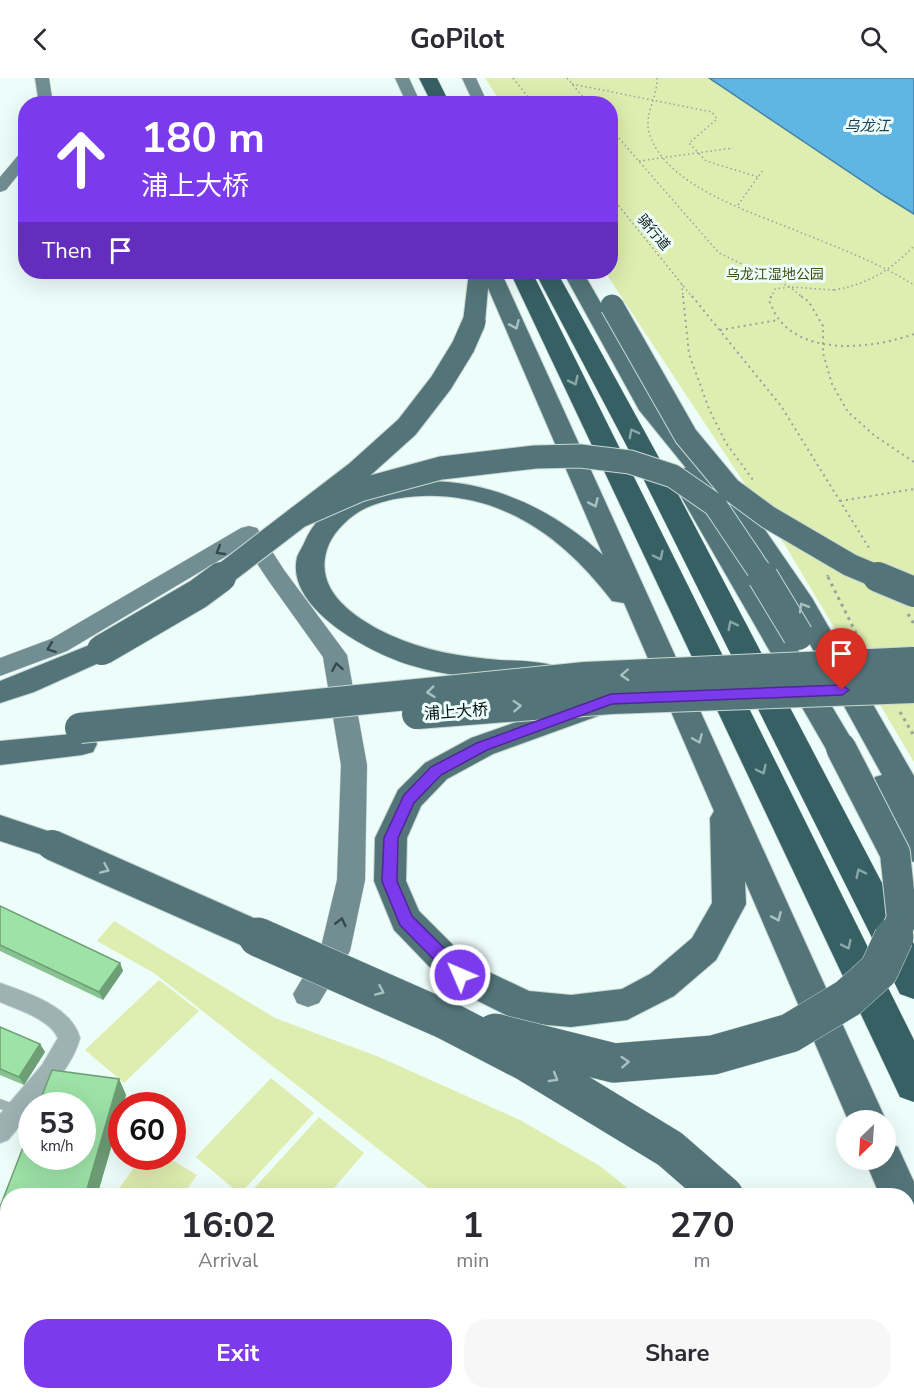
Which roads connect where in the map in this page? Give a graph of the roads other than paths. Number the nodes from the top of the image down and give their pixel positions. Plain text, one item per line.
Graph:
1 (42, 78) edge
2 (402, 78) edge
3 (428, 78) edge
4 (469, 78) edge
5 (45, 96) edge
6 (410, 96) edge
7 (449, 96) edge
8 (478, 96) edge
9 (18, 165) edge
10 (0, 187) edge
11 (478, 279) edge
12 (494, 279) edge
13 (524, 279) edge
14 (550, 279) edge
15 (577, 279) edge
16 (591, 279) edge
17 (635, 384) junction
18 (298, 517) junction
19 (909, 599) edge
20 (662, 654) junction
21 (914, 662) edge
22 (0, 667) edge
23 (585, 677) junction
24 (914, 688) edge
25 (0, 692) edge
26 (611, 699) junction
27 (0, 734) edge
28 (81, 736) junction
29 (0, 753) edge
30 (725, 804) junction
31 (914, 804) edge
32 (0, 828) edge
33 (914, 849) edge
34 (914, 982) edge
35 (0, 992) edge
36 (308, 994) dead end
37 (446, 1020) junction
38 (914, 1083) edge
39 (8, 1107) edge
40 (863, 1110) edge
41 (0, 1132) edge
42 (888, 1170) edge
43 (715, 1188) edge
44 (896, 1188) edge

1 - 5 street
2 - 6 street
3 - 7 highway
4 - 8 street
9 - 10 street
11 - 18 main road, bridge
12 -> 20 main road
13 -> 38 highway
34 -> 14 highway
15 - 17 main road
16 - 19 main road, bridge
31 -> 17 main road
37 -> 17 main road, bridge
18 - 25 main road, bridge
18 - 33 main road, bridge
20 - 23 main road, bridge
20 -> 30 main road
21 -> 23 main road, bridge
36 -> 22 street
23 -> 28 main road, bridge
24 - 26 main road, 浦上大桥, bridge
28 -> 26 main road, 浦上大桥, bridge
26 - 30 main road, bridge
27 - 28 main road
28 - 29 main road, 浦上大桥
30 -> 40 main road
32 -> 37 main road, bridge
35 - 39 street
37 -> 43 main road, bridge
39 - 41 street
42 - 44 main road

